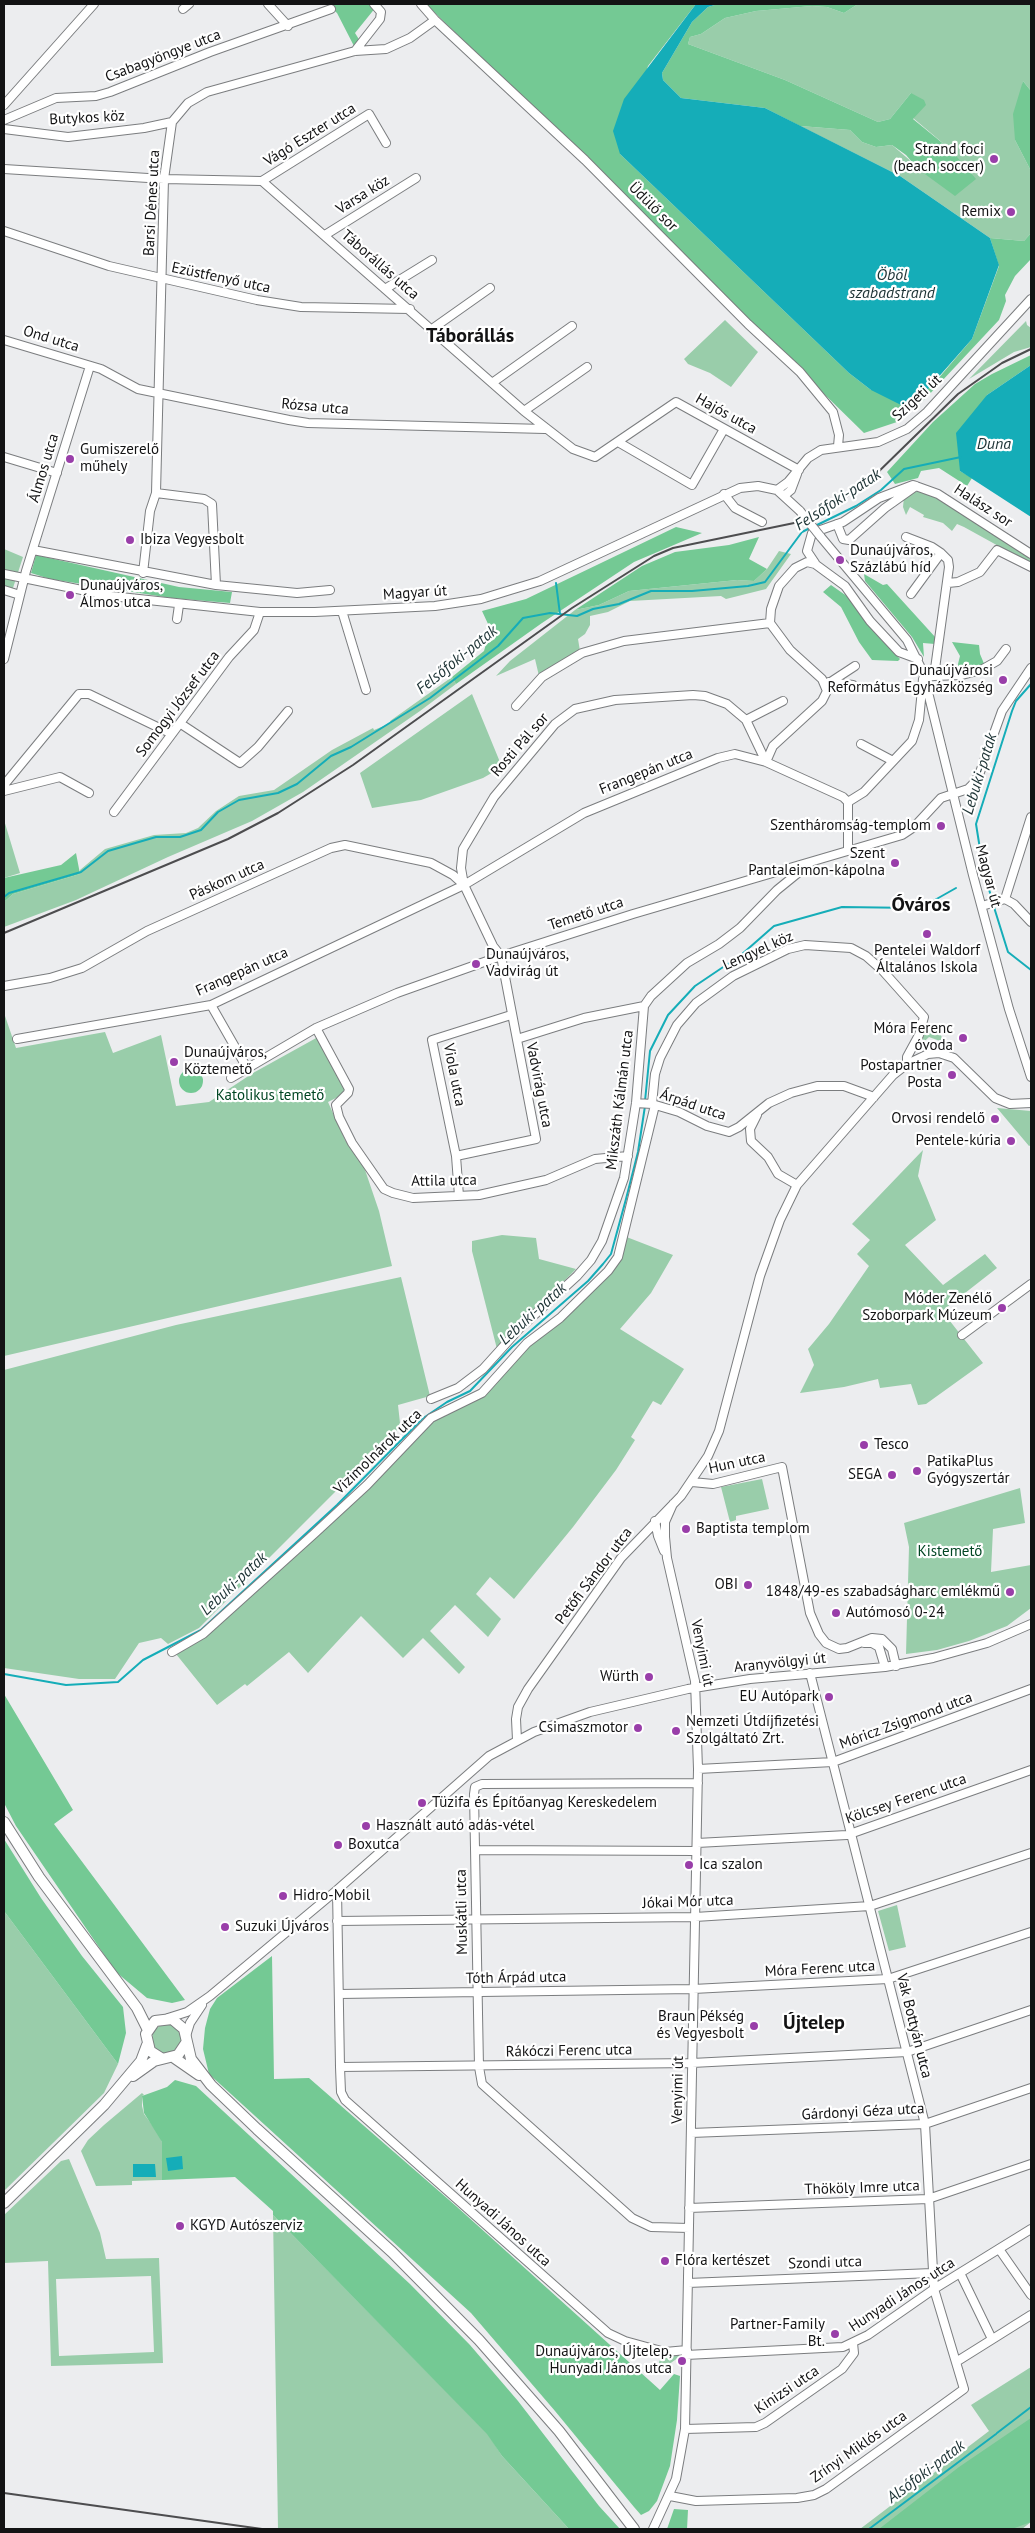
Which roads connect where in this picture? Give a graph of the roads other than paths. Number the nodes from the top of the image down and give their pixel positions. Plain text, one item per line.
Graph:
1 (94, 4) edge
2 (268, 4) edge
3 (374, 4) edge
4 (421, 4) edge
5 (331, 9) dead end
6 (435, 20) junction
7 (288, 26) junction
8 (355, 51) junction
9 (4, 105) edge
10 (4, 120) edge
11 (172, 122) junction
12 (4, 129) edge
13 (386, 143) dead end
14 (4, 169) edge
15 (416, 178) dead end
16 (164, 179) junction
17 (262, 181) junction
18 (4, 231) edge
19 (325, 235) junction
20 (432, 260) dead end
21 (162, 279) junction
22 (490, 288) dead end
23 (385, 289) junction
24 (1031, 299) edge
25 (410, 309) junction
26 (572, 326) dead end
27 (432, 329) junction
28 (4, 340) edge
29 (90, 366) junction
30 (587, 367) dead end
31 (492, 383) junction
32 (159, 394) junction
33 (524, 411) junction
34 (545, 429) junction
35 (724, 429) junction
36 (618, 442) junction
37 (838, 446) junction
38 (4, 457) edge
39 (798, 471) junction
40 (57, 473) junction
41 (791, 484) junction
42 (918, 485) junction
43 (777, 490) junction
44 (156, 493) junction
45 (724, 494) junction
46 (785, 495) junction
47 (798, 509) junction
48 (762, 522) dead end
49 (837, 524) junction
50 (906, 537) dead end
51 (33, 550) junction
52 (941, 554) junction
53 (1031, 554) edge
54 (815, 564) junction
55 (1031, 566) edge
56 (143, 573) junction
57 (4, 574) edge
58 (25, 579) junction
59 (948, 583) junction
60 (216, 585) junction
61 (4, 590) edge
62 (330, 590) dead end
63 (911, 594) dead end
64 (20, 595) junction
65 (179, 605) junction
66 (342, 611) junction
67 (260, 612) junction
68 (177, 619) dead end
69 (770, 623) junction
70 (6, 641) edge
71 (1006, 649) dead end
72 (918, 658) junction
73 (4, 659) edge
74 (855, 666) dead end
75 (1031, 668) edge
76 (924, 675) junction
77 (934, 676) junction
78 (828, 684) junction
79 (853, 685) dead end
80 (366, 690) dead end
81 (782, 701) dead end
82 (516, 706) dead end
83 (288, 711) dead end
84 (746, 720) junction
85 (181, 724) junction
86 (172, 734) junction
87 (861, 744) dead end
88 (893, 761) junction
89 (766, 762) junction
90 (4, 785) edge
91 (4, 791) edge
92 (89, 793) dead end
93 (952, 794) junction
94 (848, 802) junction
95 (114, 812) dead end
96 (1031, 817) edge
97 (848, 851) junction
98 (812, 861) junction
99 (464, 884) junction
100 (1001, 900) junction
101 (985, 906) junction
102 (1031, 922) edge
103 (501, 956) junction
104 (4, 986) edge
105 (210, 1005) junction
106 (644, 1006) junction
107 (511, 1015) junction
108 (924, 1017) joint
109 (316, 1028) junction
110 (18, 1039) dead end
111 (516, 1039) junction
112 (907, 1064) junction
113 (247, 1068) junction
114 (1031, 1077) edge
115 (231, 1078) dead end
116 (874, 1096) junction
117 (636, 1103) junction
118 (1031, 1103) edge
119 (654, 1104) junction
120 (758, 1112) junction
121 (456, 1156) junction
122 (628, 1156) junction
123 (797, 1186) junction
124 (459, 1196) junction
125 (1031, 1284) edge
126 (962, 1336) dead end
127 (431, 1399) dead end
128 (692, 1482) junction
129 (672, 1504) junction
130 (655, 1521) junction
131 (667, 1558) junction
132 (1031, 1624) edge
133 (857, 1645) junction
134 (892, 1649) junction
135 (172, 1652) dead end
136 (882, 1654) junction
137 (933, 1658) junction
138 (896, 1666) junction
139 (885, 1667) junction
140 (871, 1669) junction
141 (810, 1673) junction
142 (696, 1688) junction
143 (1031, 1690) edge
144 (517, 1740) junction
145 (833, 1762) junction
146 (698, 1769) junction
147 (1031, 1770) edge
148 (698, 1783) junction
149 (4, 1822) edge
150 (851, 1833) junction
151 (696, 1847) junction
152 (475, 1850) junction
153 (1031, 1852) edge
154 (337, 1890) junction
155 (870, 1906) junction
156 (695, 1917) junction
157 (476, 1918) junction
158 (338, 1921) junction
159 (1031, 1932) edge
160 (888, 1979) junction
161 (120, 1986) junction
162 (693, 1989) junction
163 (477, 1992) junction
164 (339, 1994) junction
165 (210, 1996) junction
166 (1031, 2010) edge
167 (165, 2019) junction
168 (148, 2030) junction
169 (186, 2039) junction
170 (147, 2045) junction
171 (907, 2052) junction
172 (173, 2057) junction
173 (161, 2058) junction
174 (692, 2063) junction
175 (340, 2067) junction
176 (479, 2067) junction
177 (211, 2084) junction
178 (120, 2086) junction
179 (1031, 2088) edge
180 (925, 2124) junction
181 (691, 2133) junction
182 (1031, 2164) edge
183 (928, 2199) junction
184 (4, 2203) edge
185 (689, 2208) junction
186 (689, 2228) junction
187 (1031, 2228) edge
188 (999, 2249) junction
189 (932, 2273) junction
190 (960, 2273) junction
191 (688, 2283) junction
192 (934, 2288) junction
193 (1031, 2295) edge
194 (1031, 2315) edge
195 (992, 2339) junction
196 (853, 2343) junction
197 (687, 2353) junction
198 (956, 2362) junction
199 (964, 2388) joint
200 (685, 2429) junction
201 (670, 2496) junction
202 (634, 2529) edge
203 (653, 2529) edge

1 - 9 street
2 - 7 street
3 - 8 street
4 - 6 street, Üdülő sor
5 - 7 street, Csabagyöngye utca
6 - 8 street
6 - 37 street, Üdülő sor
7 - 10 street, Csabagyöngye utca
8 - 11 street
11 - 12 street, Butykos köz
11 - 16 street, Barsi Dénes utca
13 - 17 street, Vágó Eszter utca
14 - 16 street
15 - 19 street, Varsa köz
16 - 17 street
16 - 21 street, Barsi Dénes utca
17 - 19 street, Táborállás utca
18 - 21 street, Ezüstfenyő utca
19 - 23 street, Táborállás utca
20 - 23 street
21 - 25 street, Ezüstfenyő utca
21 - 32 street, Barsi Dénes utca
22 - 27 street
23 - 25 street, Táborállás utca
24 - 37 street, Szigeti út
25 - 27 street, Táborállás utca
26 - 31 street
27 - 31 street, Táborállás utca
28 - 29 street, Ond utca
29 - 32 street, Rózsa utca
29 - 40 street, Álmos utca
30 - 33 street
31 - 33 street, Táborállás utca
32 - 34 street, Rózsa utca
32 - 44 street, Barsi Dénes utca
33 - 34 street, Táborállás utca
34 - 36 street, Táborállás utca
35 - 36 street, Hajós utca
35 - 36 street
35 - 39 street, Hajós utca
37 - 39 street, Szigeti út
38 - 40 street
39 - 41 street, Szigeti út
40 - 51 street, Álmos utca
41 - 43 street
41 - 46 street
41 - 47 street
42 - 49 street
42 - 49 street
42 - 53 street, Halász sor
43 - 45 street, Magyar út
43 - 46 street, Magyar út
44 - 56 street, Barsi Dénes utca
44 - 60 street
45 - 48 street
45 - 66 street, Magyar út
46 - 47 street, Magyar út
47 - 72 street, Magyar út, bridge
49 - 54 street
50 - 52 street
51 - 56 street
51 - 58 street, Álmos utca
52 - 59 street
52 - 63 street
54 - 69 street
54 - 72 street
55 - 59 street, Halász sor
56 - 60 street
57 - 58 street, Magyar út
58 - 64 street, Álmos utca
58 - 65 street, Magyar út
59 - 77 street
60 - 62 street
61 - 64 street
64 - 70 street, Álmos utca
65 - 67 street, Magyar út
65 - 68 street
66 - 67 street, Magyar út
66 - 80 street
67 - 85 street, Somogyi József utca
69 - 78 street
69 - 82 street
70 - 73 street, Álmos utca
71 - 77 street
72 - 76 street, Magyar út
74 - 78 street
75 - 93 street, Temető utca
76 - 77 street
76 - 88 street
76 - 93 street, Magyar út
78 - 79 street
78 - 89 street
81 - 84 street
83 - 85 street
84 - 89 street, Rosti Pál sor
84 - 99 street, Rosti Pál sor
85 - 86 street, Somogyi József utca
86 - 90 street
86 - 95 street, Somogyi József utca
87 - 88 street
88 - 94 street
89 - 94 street, Frangepán utca
89 - 99 street, Frangepán utca
91 - 92 street
93 - 97 street, Temető utca
93 - 101 street, Magyar út
94 - 97 street
96 - 100 street
97 - 98 street, Temető utca
98 - 103 street, Temető utca
98 - 106 street
99 - 103 street
99 - 104 street, Páskom utca
99 - 105 street, Frangepán utca
100 - 101 street
100 - 102 street
101 - 114 street, Magyar út
103 - 107 street, Vadvirág utca
103 - 109 street, Temető utca
105 - 110 street, Frangepán utca
105 - 113 street
106 - 111 street
106 - 117 street, Mikszáth Kálmán utca
107 - 111 street, Vadvirág utca
107 - 121 street, Viola utca
108 - 112 street, Petőfi Sándor utca
108 - 119 street, Lengyel köz
109 - 113 street, Temető utca
109 - 124 street, Attila utca
111 - 121 street, Vadvirág utca
112 - 116 street, Petőfi Sándor utca
112 - 118 street, Petőfi Sándor utca
113 - 115 street, Temető utca
116 - 120 street
116 - 123 street, Petőfi Sándor utca
117 - 119 street, Árpád utca
117 - 122 street, Mikszáth Kálmán utca
119 - 120 street, Árpád utca
119 - 135 street, Vizimolnárok utca
120 - 123 street
121 - 124 street, Viola utca
122 - 124 street, Attila utca
122 - 127 street, Mikszáth Kálmán utca
123 - 128 street, Petőfi Sándor utca
125 - 126 street
128 - 129 street, Petőfi Sándor utca
128 - 133 street, Hun utca
129 - 130 street, Petőfi Sándor utca
129 - 131 street, Venyimi út
130 - 131 street, Venyimi út
130 - 144 street, Petőfi Sándor utca
131 - 142 street, Venyimi út
132 - 137 street, Aranyvölgyi út
133 - 134 street, Hun utca
133 - 136 street, Hun utca
134 - 137 street, Aranyvölgyi út
134 - 138 street
136 - 139 street
136 - 140 street
137 - 138 street, Aranyvölgyi út
138 - 139 street, Aranyvölgyi út
139 - 140 street, Aranyvölgyi út
140 - 141 street, Aranyvölgyi út
141 - 142 street, Aranyvölgyi út
141 - 145 street, Vak Bottyán utca
142 - 144 street, Aranyvölgyi út
142 - 146 street, Venyimi út
143 - 145 street, Móricz Zsigmond utca
144 - 154 street
145 - 146 street, Móricz Zsigmond utca
145 - 150 street, Vak Bottyán utca
146 - 148 street, Venyimi út
147 - 150 street, Kölcsey Ferenc utca
148 - 151 street, Venyimi út
148 - 152 street, Muskátli utca
149 - 161 main road
150 - 151 street, Kölcsey Ferenc utca
150 - 155 street, Vak Bottyán utca
151 - 152 street, Kölcsey Ferenc utca
151 - 156 street, Venyimi út
152 - 157 street, Muskátli utca
153 - 155 street, Jókai Mór utca
154 - 158 street, Hunyadi János utca
154 - 165 street
155 - 156 street, Jókai Mór utca
155 - 160 street, Vak Bottyán utca
156 - 157 street, Jókai Mór utca
156 - 162 street, Venyimi út
157 - 158 street, Jókai Mór utca
157 - 163 street, Muskátli utca
158 - 164 street, Hunyadi János utca
159 - 160 street, Móra Ferenc utca
160 - 162 street, Móra Ferenc utca
160 - 171 street, Vak Bottyán utca
161 - 167 main road
161 - 168 main road
162 - 163 street, Tóth Árpád utca
162 - 174 street, Venyimi út
163 - 164 street, Tóth Árpád utca
163 - 176 street, Muskátli utca
164 - 175 street, Hunyadi János utca
165 - 167 street
165 - 169 street
166 - 171 street, Rákóczi Ferenc utca
167 - 168 main road
167 - 169 main road
168 - 170 main road
169 - 172 main road
169 - 177 main road
170 - 173 main road
170 - 178 main road
171 - 174 street, Rákóczi Ferenc utca
171 - 180 street, Vak Bottyán utca
172 - 173 main road
172 - 177 main road
173 - 178 main road
174 - 176 street, Rákóczi Ferenc utca
174 - 181 street, Venyimi út
175 - 176 street, Rákóczi Ferenc utca
175 - 197 street, Hunyadi János utca
176 - 186 street
177 - 202 main road
178 - 184 main road
179 - 180 street, Gárdonyi Géza utca
180 - 181 street, Gárdonyi Géza utca
180 - 183 street, Vak Bottyán utca
181 - 185 street, Venyimi út
182 - 183 street, Thököly Imre utca
183 - 185 street, Thököly Imre utca
183 - 189 street, Vak Bottyán utca
185 - 186 street, Venyimi út
186 - 191 street, Venyimi út
187 - 188 street, Hunyadi János utca
188 - 190 street, Hunyadi János utca
188 - 193 street
189 - 191 street, Szondi utca
189 - 192 street, Vak Bottyán utca
190 - 192 street, Hunyadi János utca
190 - 195 street
191 - 197 street, Venyimi út
192 - 196 street, Hunyadi János utca
192 - 198 street, Vak Bottyán utca
194 - 195 street
195 - 198 street
196 - 197 street, Hunyadi János utca
196 - 200 street, Kinizsi utca
197 - 200 street, Venyimi út
198 - 199 street, Vak Bottyán utca
199 - 201 street, Zrínyi Miklós utca
200 - 201 street, Venyimi út
201 - 203 street, Venyimi út

